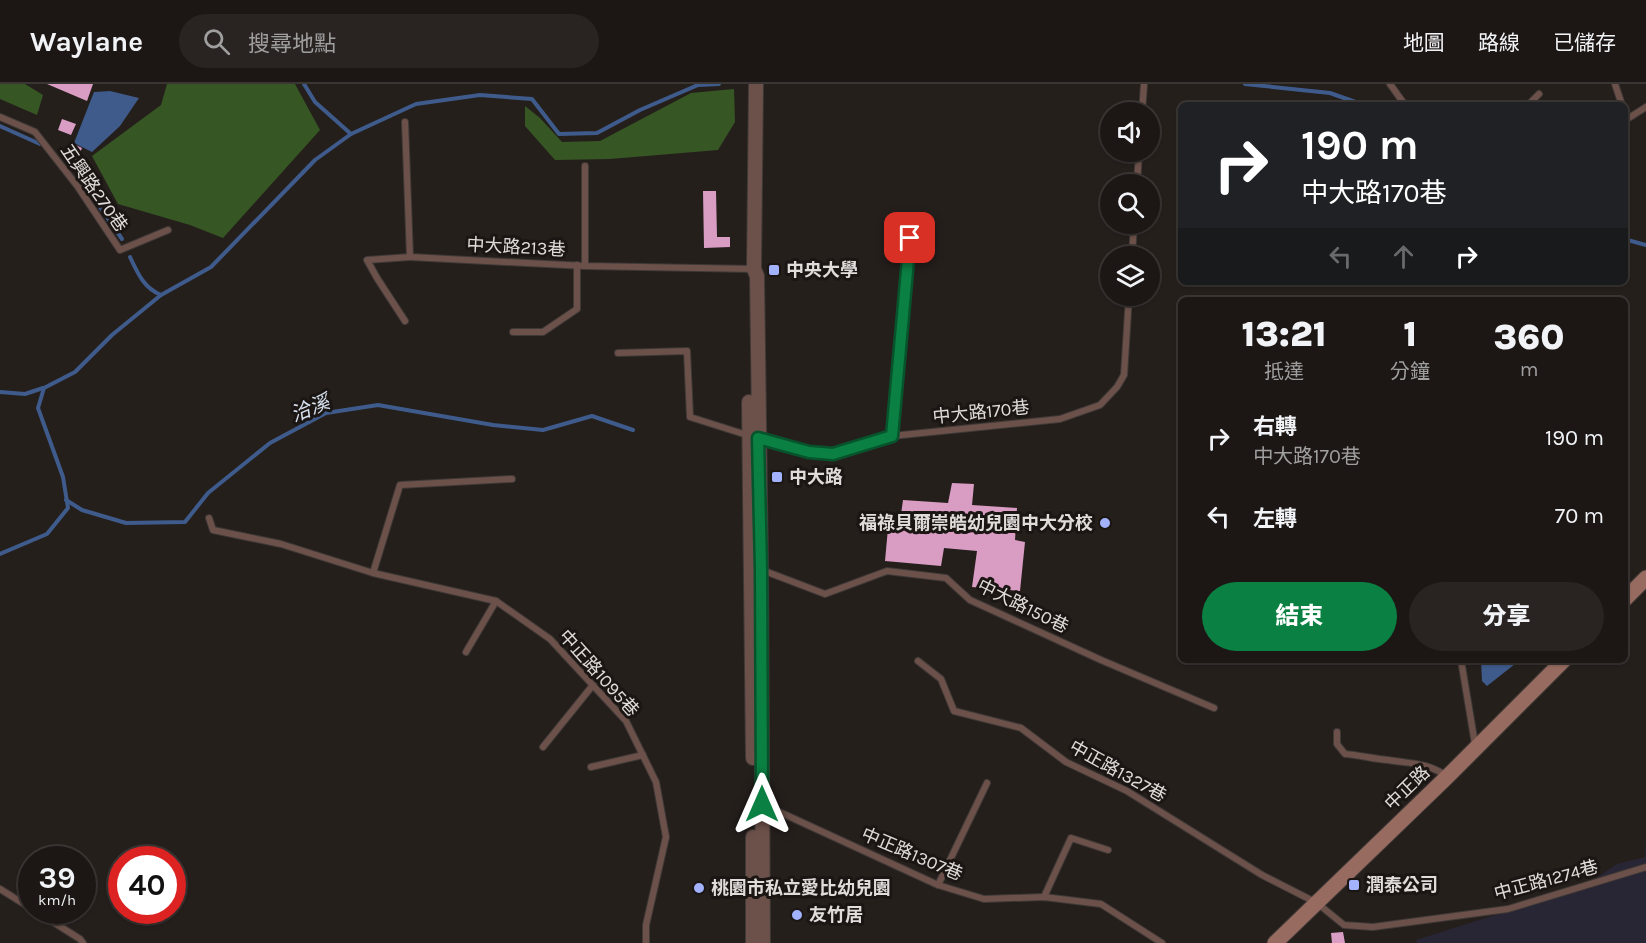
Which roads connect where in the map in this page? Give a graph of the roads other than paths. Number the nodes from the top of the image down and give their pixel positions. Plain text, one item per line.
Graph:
1 (1390, 84) edge
2 (1615, 84) edge
3 (1144, 85) edge
4 (756, 91) edge
5 (1539, 94) dead end
6 (1143, 102) edge
7 (1403, 102) edge
8 (1531, 102) edge
9 (1621, 102) edge
10 (1646, 107) edge
11 (0, 117) edge
12 (1628, 119) edge
13 (405, 122) dead end
14 (585, 166) dead end
15 (913, 216) dead end
16 (168, 230) dead end
17 (410, 256) junction
18 (577, 265) junction
19 (585, 266) junction
20 (754, 269) junction
21 (1128, 306) edge
22 (405, 321) dead end
23 (513, 332) dead end
24 (618, 353) dead end
25 (892, 436) junction
26 (753, 437) junction
27 (512, 479) dead end
28 (209, 518) dead end
29 (756, 568) junction
30 (373, 573) junction
31 (1646, 578) edge
32 (1628, 596) edge
33 (496, 601) junction
34 (466, 652) dead end
35 (918, 661) dead end
36 (1462, 663) edge
37 (1561, 663) edge
38 (592, 685) junction
39 (1214, 708) dead end
40 (1337, 732) dead end
41 (543, 747) dead end
42 (1476, 748) junction
43 (643, 755) junction
44 (591, 767) dead end
45 (1447, 777) junction
46 (987, 783) dead end
47 (758, 803) junction
48 (1108, 849) dead end
49 (1646, 867) edge
50 (938, 885) junction
51 (0, 889) edge
52 (1044, 897) junction
53 (18, 900) edge
54 (1317, 903) junction
55 (56, 924) edge
56 (83, 943) edge
57 (646, 943) edge
58 (753, 943) edge
59 (763, 943) edge
60 (1162, 943) edge
61 (1275, 943) edge

1 - 7 lane
2 - 9 lane
3 - 6 lane
4 - 20 street
5 - 8 lane
10 - 12 lane
11 - 16 lane, 五興路270巷
13 - 17 lane
14 - 19 lane
15 - 25 lane
17 - 18 lane, 中大路213巷
17 - 22 lane, 中大路213巷
18 - 19 lane, 中大路213巷
18 - 23 lane
19 - 20 lane, 中大路213巷
20 - 26 street
21 - 25 lane, 中大路170巷
24 - 26 lane, 中大路170巷
25 - 26 lane, 中大路170巷
26 - 29 street
27 - 30 lane
28 - 30 lane, 中正路1095巷
29 - 39 lane, 中大路150巷
29 - 47 street
30 - 33 lane, 中正路1095巷
31 - 32 main road
33 - 34 lane
33 - 38 lane, 中正路1095巷
35 - 54 lane, 中正路1327巷
36 - 42 lane
37 - 42 main road, 中正路
38 - 41 lane
38 - 43 lane, 中正路1095巷
40 - 45 lane
42 - 45 main road, 中正路
43 - 44 lane
43 - 57 lane, 中正路1095巷
45 - 54 main road, 中正路
46 - 50 lane
47 - 50 lane, 中正路1307巷
47 - 58 street
47 - 59 street
48 - 52 lane
49 - 54 lane, 中正路1274巷
50 - 52 lane, 中正路1307巷
51 - 53 lane
52 - 60 lane, 中正路1307巷
54 - 61 main road, 中正路
55 - 56 lane

